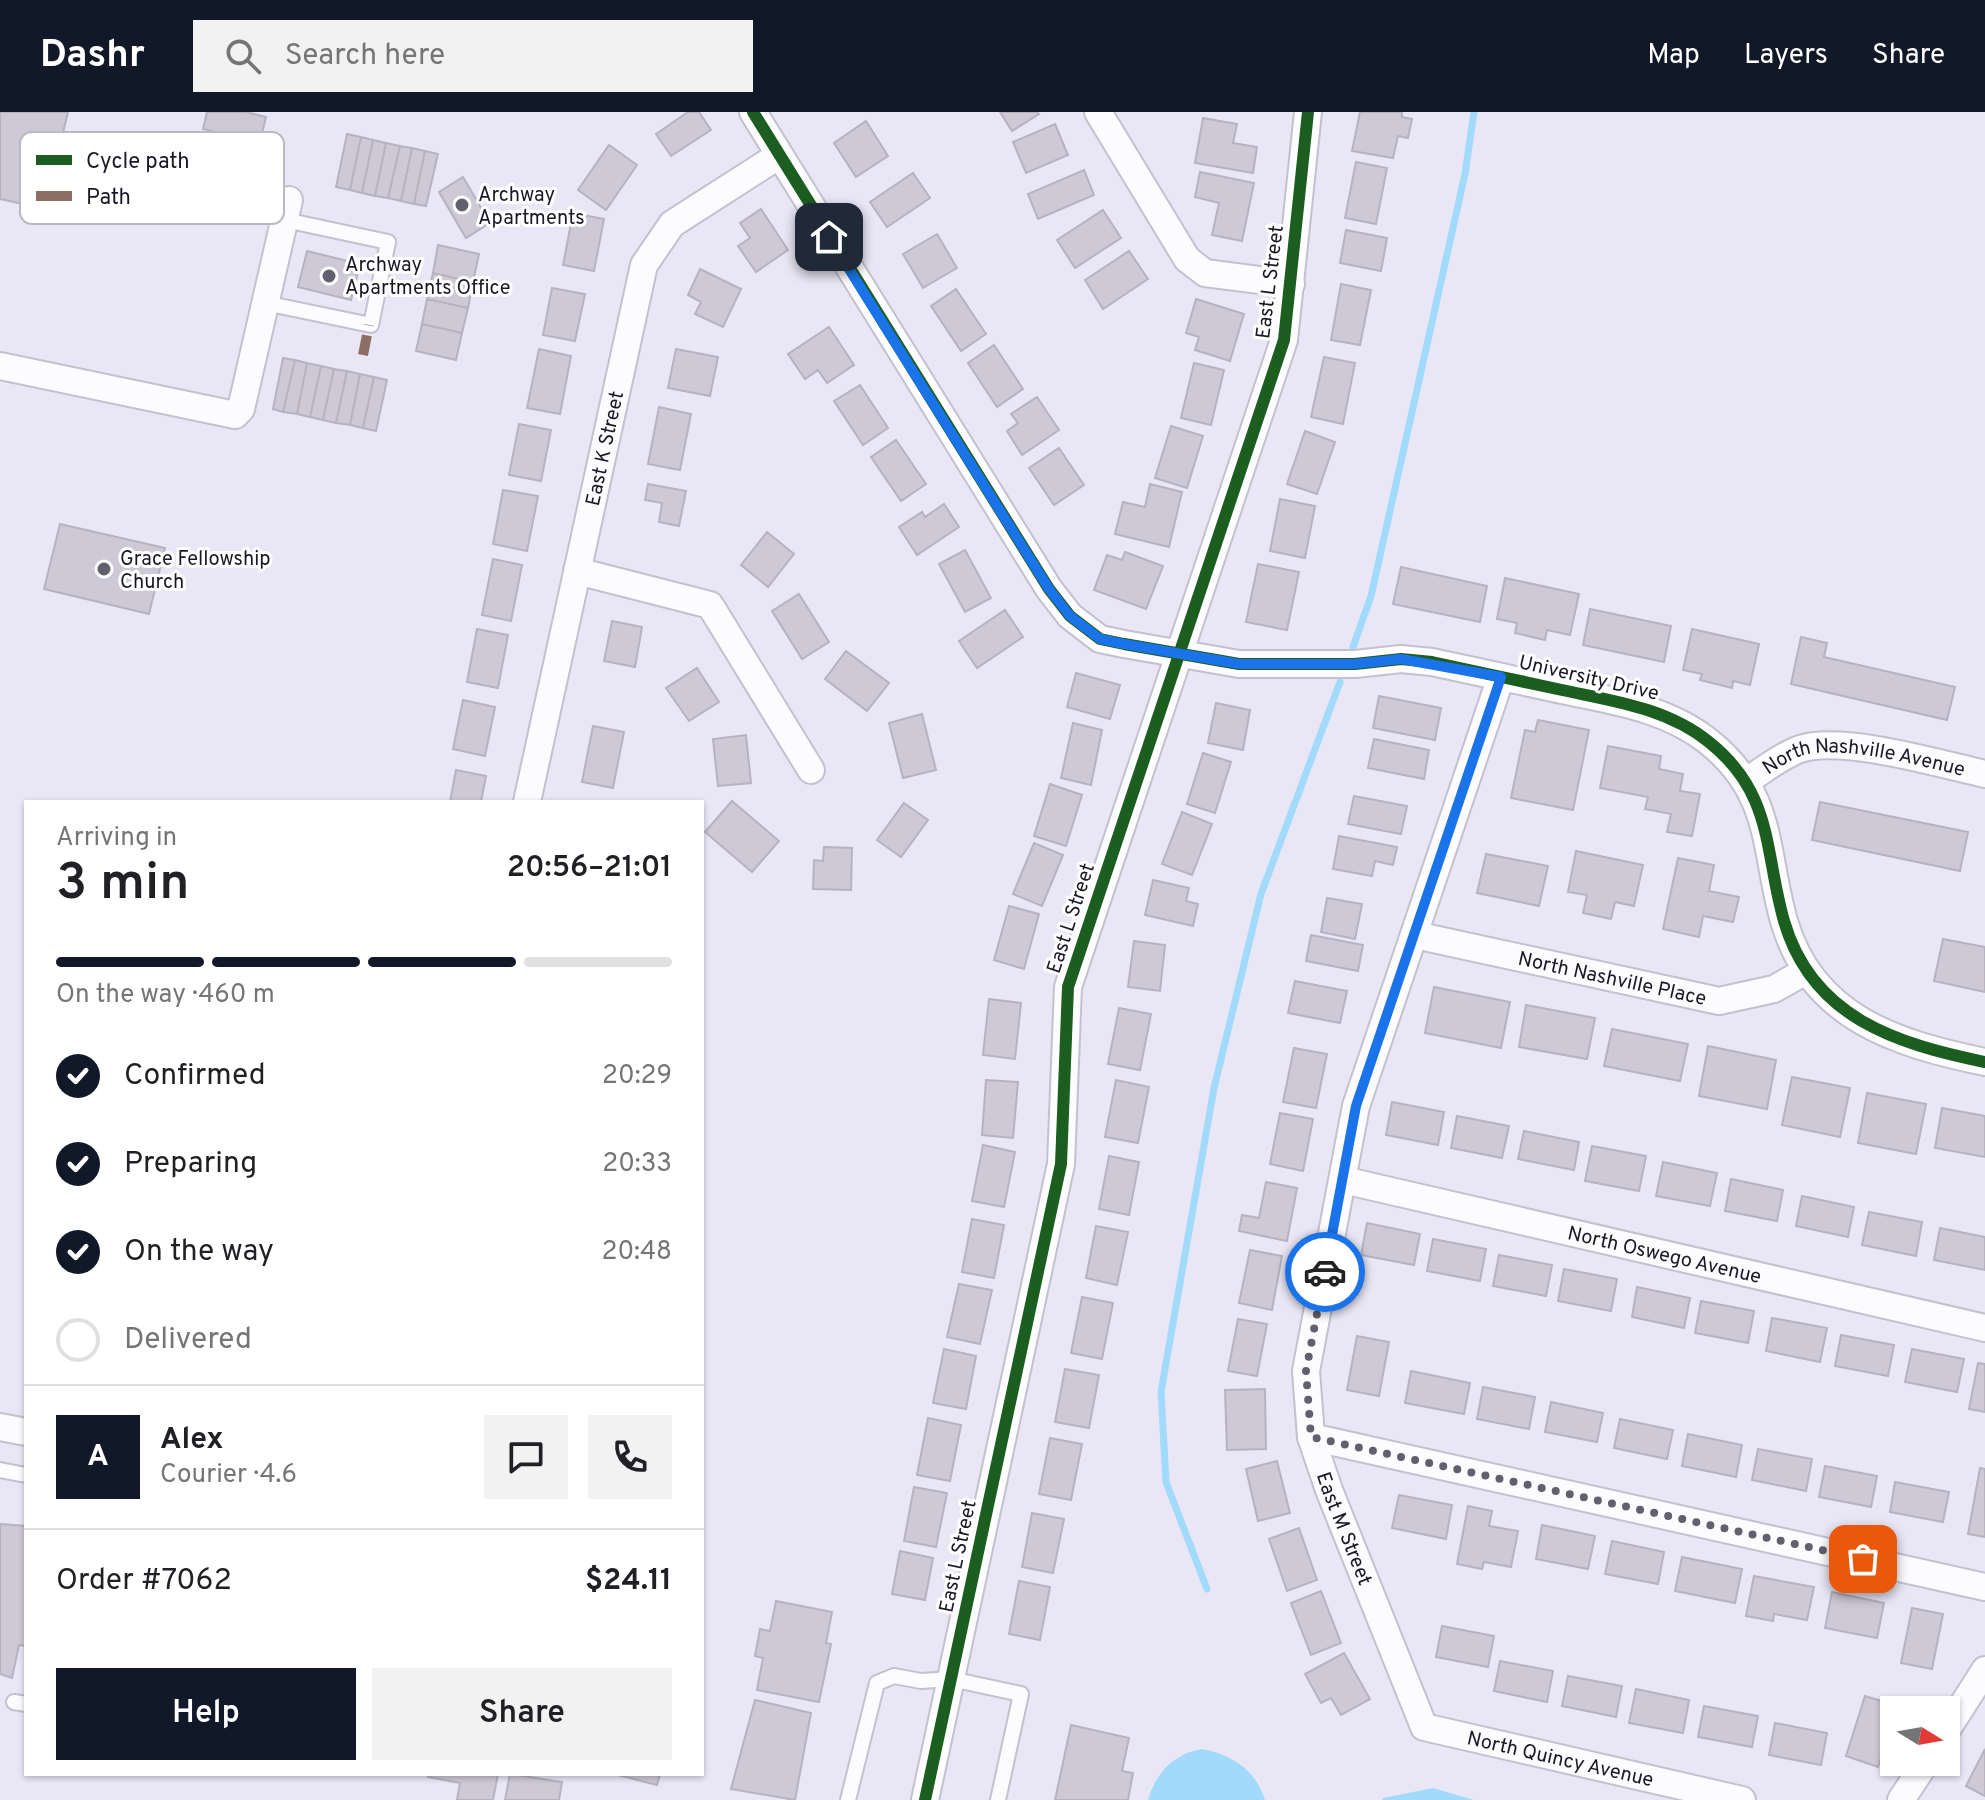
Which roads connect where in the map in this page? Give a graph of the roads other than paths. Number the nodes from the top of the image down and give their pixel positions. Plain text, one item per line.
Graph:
1 (753, 112) edge
2 (1098, 112) edge
3 (1308, 112) edge
4 (778, 156) junction
5 (287, 210) joint
6 (284, 223) edge
7 (284, 224) edge
8 (1291, 284) junction
9 (265, 303) junction
10 (0, 366) edge
11 (577, 571) junction
12 (1180, 653) junction
13 (1501, 677) junction
14 (811, 770) dead end
15 (1985, 774) edge
16 (1746, 781) junction
17 (527, 800) edge
18 (1415, 935) junction
19 (1806, 971) junction
20 (1985, 1062) edge
21 (1343, 1180) junction
22 (1985, 1328) edge
23 (0, 1427) edge
24 (24, 1432) edge
25 (1311, 1437) junction
26 (0, 1470) edge
27 (24, 1475) edge
28 (1985, 1587) edge
29 (1985, 1670) edge
30 (951, 1679) junction
31 (1960, 1709) edge
32 (1424, 1727) joint
33 (1917, 1776) edge
34 (848, 1800) edge
35 (925, 1800) edge
36 (998, 1800) edge
37 (1742, 1800) edge
38 (1901, 1800) edge

1 - 4 street, University Drive
2 - 8 street
3 - 8 street, East L Street
4 - 11 street, East K Street
4 - 12 street, University Drive
5 - 6 street
5 - 9 lane
7 - 9 street
8 - 12 street, East L Street
9 - 10 street
11 - 14 street
11 - 17 street, East K Street
12 - 13 street, University Drive
12 - 30 street, East L Street
13 - 16 street, University Drive
13 - 18 street, East M Street
15 - 16 street, North Nashville Avenue
16 - 19 street, University Drive
18 - 19 street, North Nashville Place
18 - 21 street, East M Street
19 - 20 street, University Drive
21 - 22 street, North Oswego Avenue
21 - 25 street, East M Street
23 - 24 street
25 - 28 street
25 - 32 street, East M Street
26 - 27 lane
29 - 31 street
30 - 34 lane
30 - 35 street, East L Street
30 - 36 lane
32 - 37 street, North Quincy Avenue
33 - 38 street

